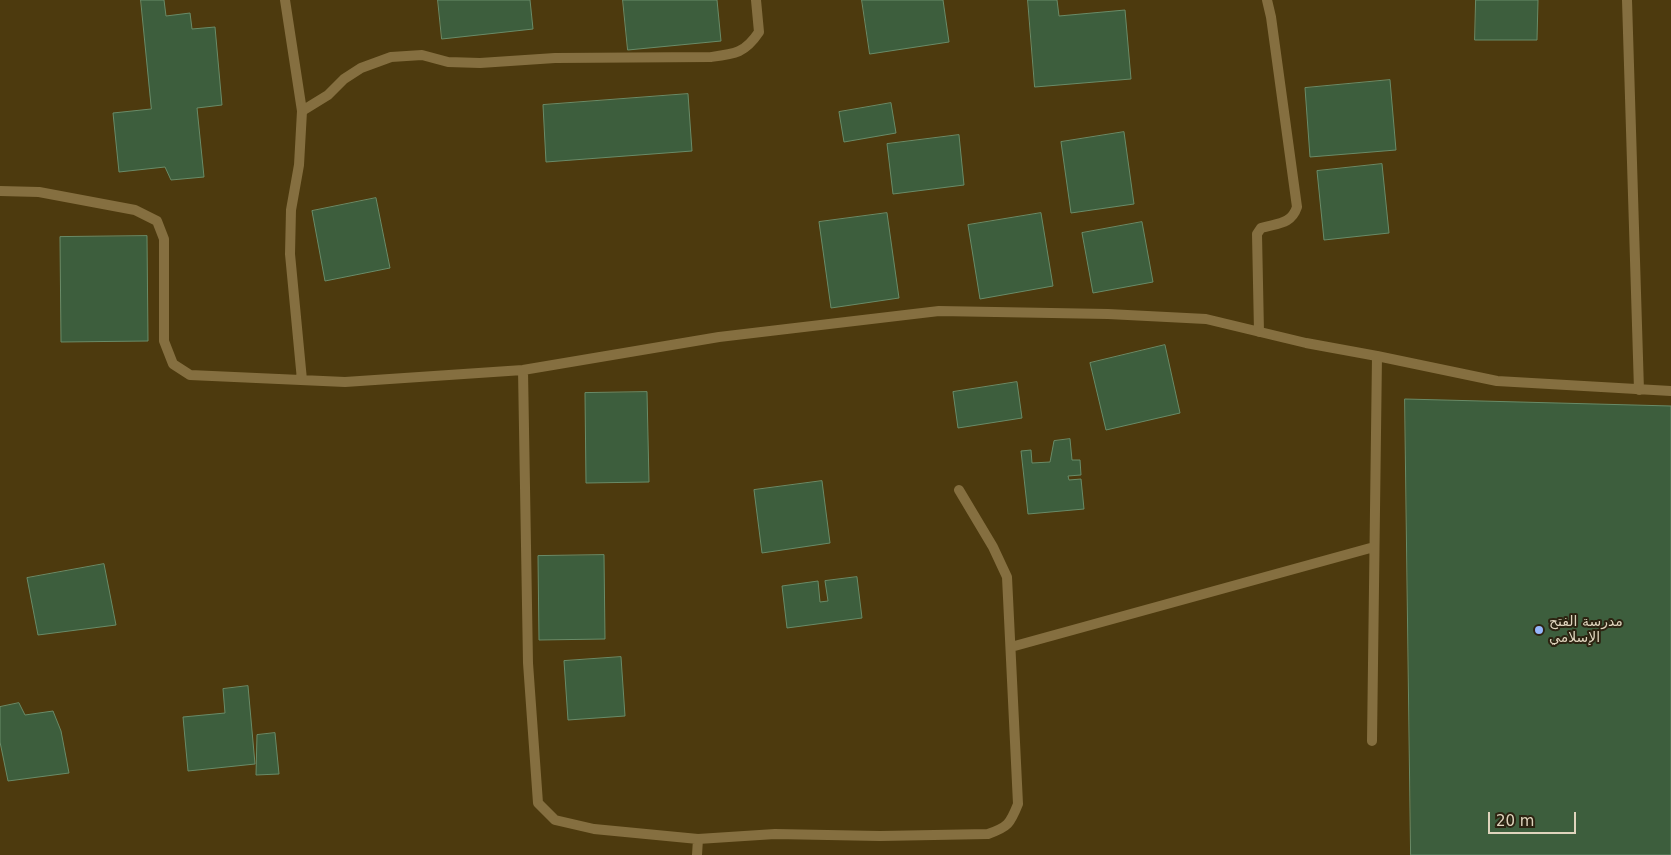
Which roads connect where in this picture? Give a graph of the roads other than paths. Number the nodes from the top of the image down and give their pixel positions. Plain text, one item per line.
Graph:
1 (285, 0) edge
2 (756, 0) edge
3 (1267, 0) edge
4 (1627, 0) edge
5 (302, 111) junction
6 (0, 191) edge
7 (1259, 332) junction
8 (1377, 356) junction
9 (523, 370) junction
10 (302, 380) junction
11 (1639, 390) junction
12 (1671, 391) edge
13 (959, 490) dead end
14 (1374, 547) junction
15 (1011, 647) junction
16 (1372, 741) dead end
17 (698, 839) junction
18 (697, 855) edge

1 - 5 street
2 - 5 street
3 - 7 street
4 - 11 street
5 - 10 street
6 - 10 street
7 - 8 street
7 - 9 street
8 - 11 street
8 - 14 street
9 - 10 street
9 - 17 street
11 - 12 street
13 - 15 street
14 - 15 street
14 - 16 street
15 - 17 street
17 - 18 street

